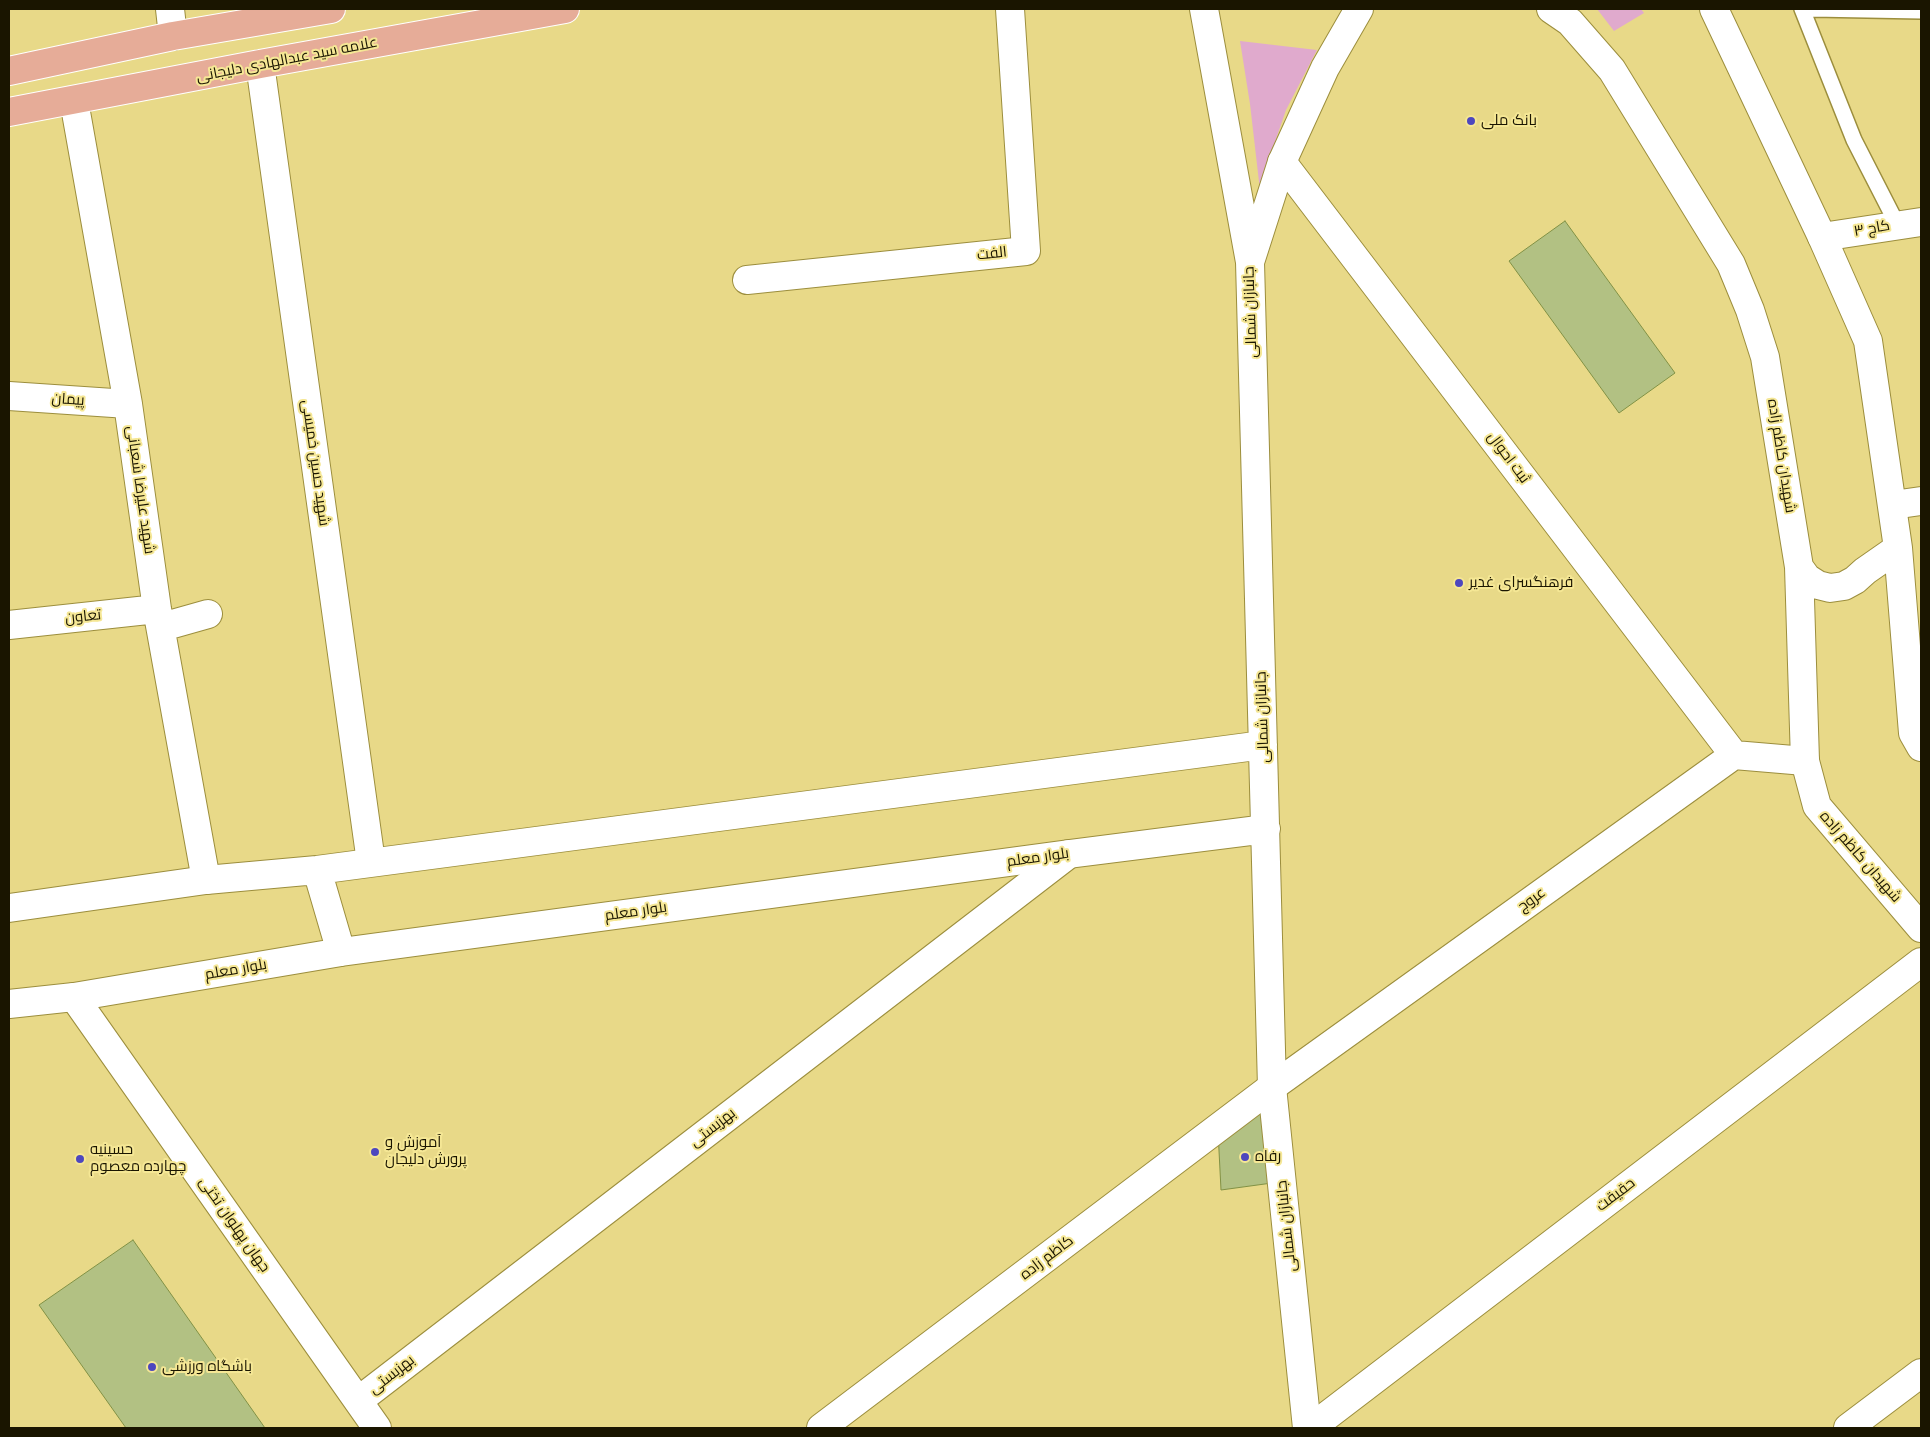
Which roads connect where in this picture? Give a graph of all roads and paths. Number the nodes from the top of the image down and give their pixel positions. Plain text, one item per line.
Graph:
1 (170, 9) edge
2 (331, 9) edge
3 (565, 9) edge
4 (1010, 9) edge
5 (1204, 9) edge
6 (1359, 9) edge
7 (1551, 9) edge
8 (1714, 9) edge
9 (1802, 9) edge
10 (1813, 9) edge
11 (1921, 11) edge
12 (242, 25) junction
13 (173, 36) junction
14 (61, 60) junction
15 (260, 64) junction
16 (9, 71) edge
17 (74, 100) junction
18 (9, 112) edge
19 (1282, 162) junction
20 (1909, 223) edge
21 (1822, 237) junction
22 (1250, 262) junction
23 (747, 280) dead end
24 (9, 396) edge
25 (128, 404) junction
26 (1921, 501) edge
27 (1893, 505) junction
28 (1898, 548) junction
29 (1799, 567) junction
30 (208, 614) dead end
31 (159, 618) junction
32 (9, 625) edge
33 (1913, 634) edge
34 (1263, 746) junction
35 (1921, 747) edge
36 (1734, 755) junction
37 (1805, 761) junction
38 (1266, 829) junction
39 (1069, 854) junction
40 (371, 862) junction
41 (317, 870) junction
42 (206, 880) junction
43 (9, 908) edge
44 (1921, 928) edge
45 (341, 952) junction
46 (1921, 962) edge
47 (74, 997) junction
48 (9, 1004) edge
49 (1272, 1087) junction
50 (1915, 1382) edge
51 (358, 1401) junction
52 (377, 1428) edge
53 (821, 1428) edge
54 (1307, 1428) edge
55 (1311, 1428) edge
56 (1848, 1428) edge

1 - 13 street
2 - 12 main road
3 - 15 main road, علامه سید عبدالهادی دلیجانی
4 - 23 street, الفت
5 - 22 street, جانبازان شمالی
6 - 19 street
7 - 29 street, شهیدان کاظم زاده
8 - 21 street
9 - 20 lane
10 - 11 lane
12 - 13 main road
12 - 15 main road
13 - 14 main road
14 - 16 main road
14 - 17 main road
15 - 17 main road, علامه سید عبدالهادی دلیجانی
15 - 40 street, شهید حسین خمیسی
17 - 18 main road, علامه سید عبدالهادی دلیجانی
17 - 25 street, شهید علیرضا شعبانی
19 - 22 street
19 - 36 street, ثبت احوال
20 - 21 street, کاج ۳
21 - 27 street
22 - 34 street, جانبازان شمالی
24 - 25 street, پیمان
25 - 31 street, شهید علیرضا شعبانی
26 - 27 street
27 - 28 street
28 - 29 street
28 - 33 street
29 - 37 street, شهیدان کاظم زاده
30 - 31 street, تعاون
31 - 32 street, تعاون
31 - 42 street, شهید علیرضا شعبانی
33 - 35 street
34 - 38 street, جانبازان شمالی
34 - 40 street
36 - 37 street
36 - 49 street, عروج
37 - 44 street, شهیدان کاظم زاده
38 - 39 street, بلوار معلم
38 - 49 street, جانبازان شمالی
39 - 45 street, بلوار معلم
39 - 51 street, بهزیستی
40 - 41 street
41 - 42 street
41 - 45 street
42 - 43 street
45 - 47 street, بلوار معلم
46 - 55 street, حقیقت
47 - 48 street, بلوار معلم
47 - 51 street, جهان پهلوان تختی
49 - 53 street, کاظم زاده
49 - 54 street, جانبازان شمالی
50 - 56 street
51 - 52 street, جهان پهلوان تختی

